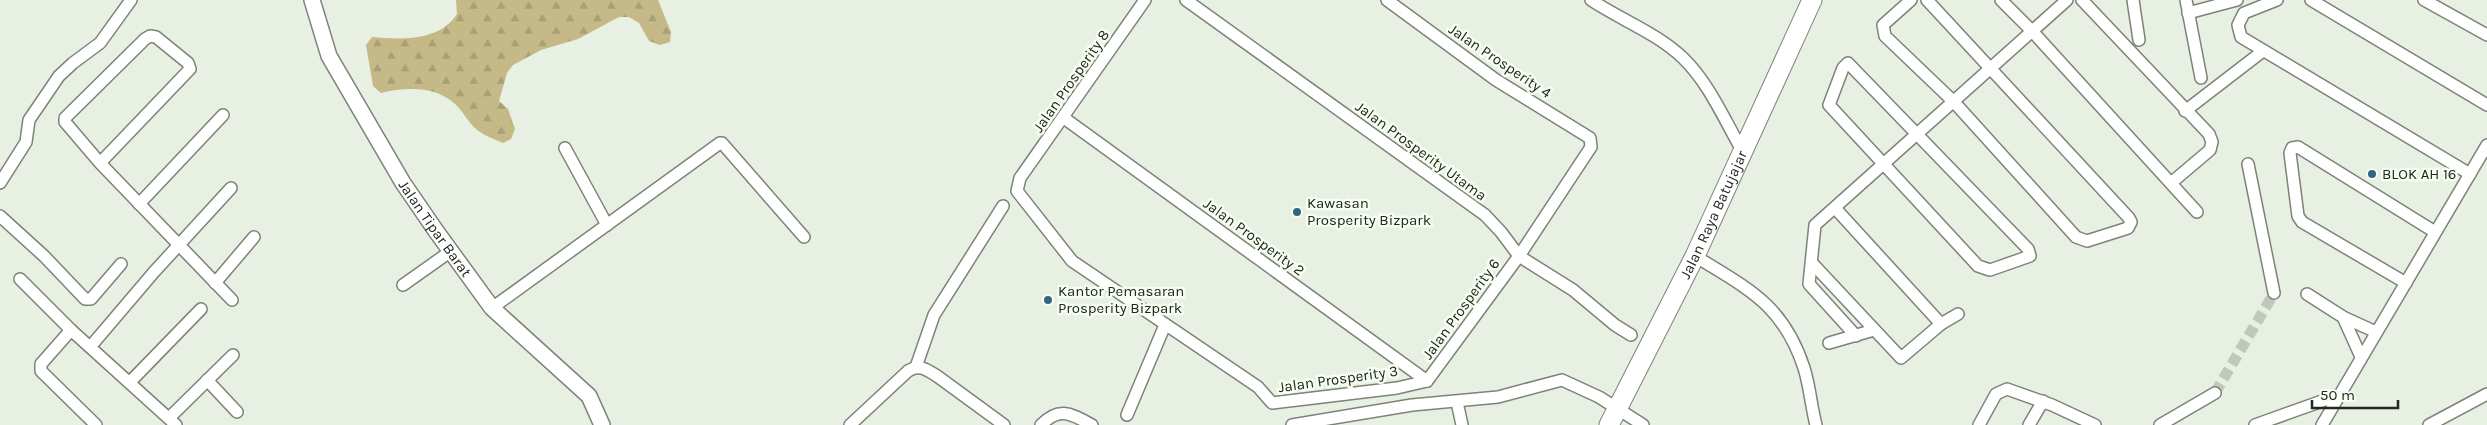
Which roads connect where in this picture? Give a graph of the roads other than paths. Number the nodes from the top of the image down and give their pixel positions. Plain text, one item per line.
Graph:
1 (131, 0) edge
2 (312, 0) edge
3 (1145, 0) edge
4 (1186, 0) edge
5 (1387, 0) edge
6 (1592, 0) edge
7 (1812, 0) edge
8 (1912, 0) edge
9 (1927, 0) edge
10 (2001, 0) edge
11 (2067, 0) edge
12 (2082, 0) edge
13 (2133, 0) edge
14 (2186, 0) edge
15 (2237, 0) edge
16 (2277, 0) edge
17 (2311, 0) edge
18 (2424, 0) edge
19 (2188, 13) junction
20 (2032, 31) junction
21 (2487, 35) edge
22 (2139, 40) dead end
23 (2263, 51) junction
24 (1990, 68) junction
25 (2201, 78) dead end
26 (1954, 102) junction
27 (2487, 105) edge
28 (2185, 111) junction
29 (223, 115) dead end
30 (1064, 118) junction
31 (1918, 134) junction
32 (2487, 145) edge
33 (1590, 147) joint
34 (565, 148) dead end
35 (1743, 152) junction
36 (100, 163) junction
37 (2248, 164) dead end
38 (1882, 165) junction
39 (2470, 174) junction
40 (1020, 178) joint
41 (0, 183) edge
42 (2171, 183) junction
43 (231, 188) dead end
44 (139, 204) junction
45 (1003, 206) dead end
46 (1834, 208) junction
47 (2198, 212) dead end
48 (0, 216) edge
49 (607, 225) junction
50 (2436, 232) junction
51 (254, 237) dead end
52 (804, 238) dead end
53 (180, 246) junction
54 (451, 252) junction
55 (1519, 256) junction
56 (1695, 256) junction
57 (1812, 263) junction
58 (121, 264) dead end
59 (20, 279) dead end
60 (215, 283) junction
61 (2406, 283) junction
62 (403, 285) dead end
63 (2274, 293) tunnel mouth
64 (2307, 294) dead end
65 (232, 300) dead end
66 (492, 308) junction
67 (201, 309) dead end
68 (1958, 314) dead end
69 (2342, 317) junction
70 (1165, 324) junction
71 (1941, 324) junction
72 (71, 330) junction
73 (1874, 330) junction
74 (2376, 332) junction
75 (1631, 334) dead end
76 (1856, 336) junction
77 (1829, 343) dead end
78 (91, 346) junction
79 (232, 355) dead end
80 (2361, 358) junction
81 (916, 367) junction
82 (207, 380) junction
83 (1426, 381) junction
84 (130, 382) junction
85 (2215, 393) tunnel mouth
86 (2487, 394) edge
87 (2339, 395) junction
88 (2043, 401) junction
89 (1457, 402) junction
90 (1618, 407) junction
91 (237, 412) dead end
92 (1127, 415) dead end
93 (172, 422) edge
94 (96, 425) edge
95 (602, 425) edge
96 (850, 425) edge
97 (1004, 425) edge
98 (1041, 425) edge
99 (1092, 425) edge
100 (1292, 425) edge
101 (1462, 425) edge
102 (1609, 425) edge
103 (1644, 425) edge
104 (1816, 425) edge
105 (1978, 425) edge
106 (2029, 425) edge
107 (2095, 425) edge
108 (2160, 425) edge
109 (2255, 425) edge
110 (2322, 425) edge
111 (2429, 425) edge

1 - 41 street
2 - 54 street, Jalan Tipar Barat
3 - 30 street, Jalan Prosperity 8
4 - 55 street, Jalan Prosperity Utama
5 - 33 street, Jalan Prosperity 4
6 - 35 street
7 - 35 highway, Jalan Raya Batujajar
8 - 26 street
9 - 24 street
10 - 20 street
11 - 20 street
12 - 28 street
13 - 22 street
14 - 19 street
15 - 19 street
16 - 23 street
17 - 27 street
18 - 21 street
19 - 25 street
20 - 24 street
20 - 42 street
23 - 28 street
23 - 39 street
24 - 26 street
24 - 26 street
26 - 31 street
28 - 42 street
29 - 44 street
30 - 40 street, Jalan Prosperity 8
30 - 83 street, Jalan Prosperity 2
31 - 38 street
31 - 38 street
31 - 38 street
32 - 39 street
33 - 55 street, Jalan Prosperity 6
34 - 49 street
35 - 56 highway, Jalan Raya Batujajar
36 - 36 street
36 - 44 street
37 - 63 street
38 - 46 street
39 - 50 street
40 - 70 street, Jalan Prosperity 3
42 - 47 street
43 - 53 street
44 - 53 street
45 - 81 street
46 - 57 street
46 - 71 street
48 - 58 street
49 - 52 street
49 - 66 street
50 - 61 street
50 - 61 street
51 - 60 street
53 - 60 street
53 - 78 street
54 - 62 street
54 - 66 street, Jalan Tipar Barat
55 - 75 street, Jalan Prosperity Utama
55 - 83 street, Jalan Prosperity 6
56 - 90 highway, Jalan Raya Batujajar
56 - 104 street
57 - 73 street
57 - 76 street
59 - 72 street
60 - 65 street
61 - 74 street
64 - 69 street
66 - 95 street, Jalan Tipar Barat
67 - 84 street
68 - 71 street
69 - 74 street
69 - 80 street
70 - 83 street, Jalan Prosperity 3
70 - 92 street
71 - 73 street
72 - 78 street
72 - 94 street
73 - 76 street
74 - 80 street
76 - 77 street
78 - 84 street
79 - 82 street
80 - 87 street
81 - 96 street
81 - 97 street
82 - 91 street
82 - 93 street
84 - 93 street
85 - 108 street
86 - 111 street
87 - 109 street
87 - 110 street
88 - 105 street
88 - 106 street
88 - 107 street
89 - 90 street
89 - 100 street
89 - 101 street
90 - 102 highway, Jalan Raya Batujajar
90 - 103 street
98 - 99 street

